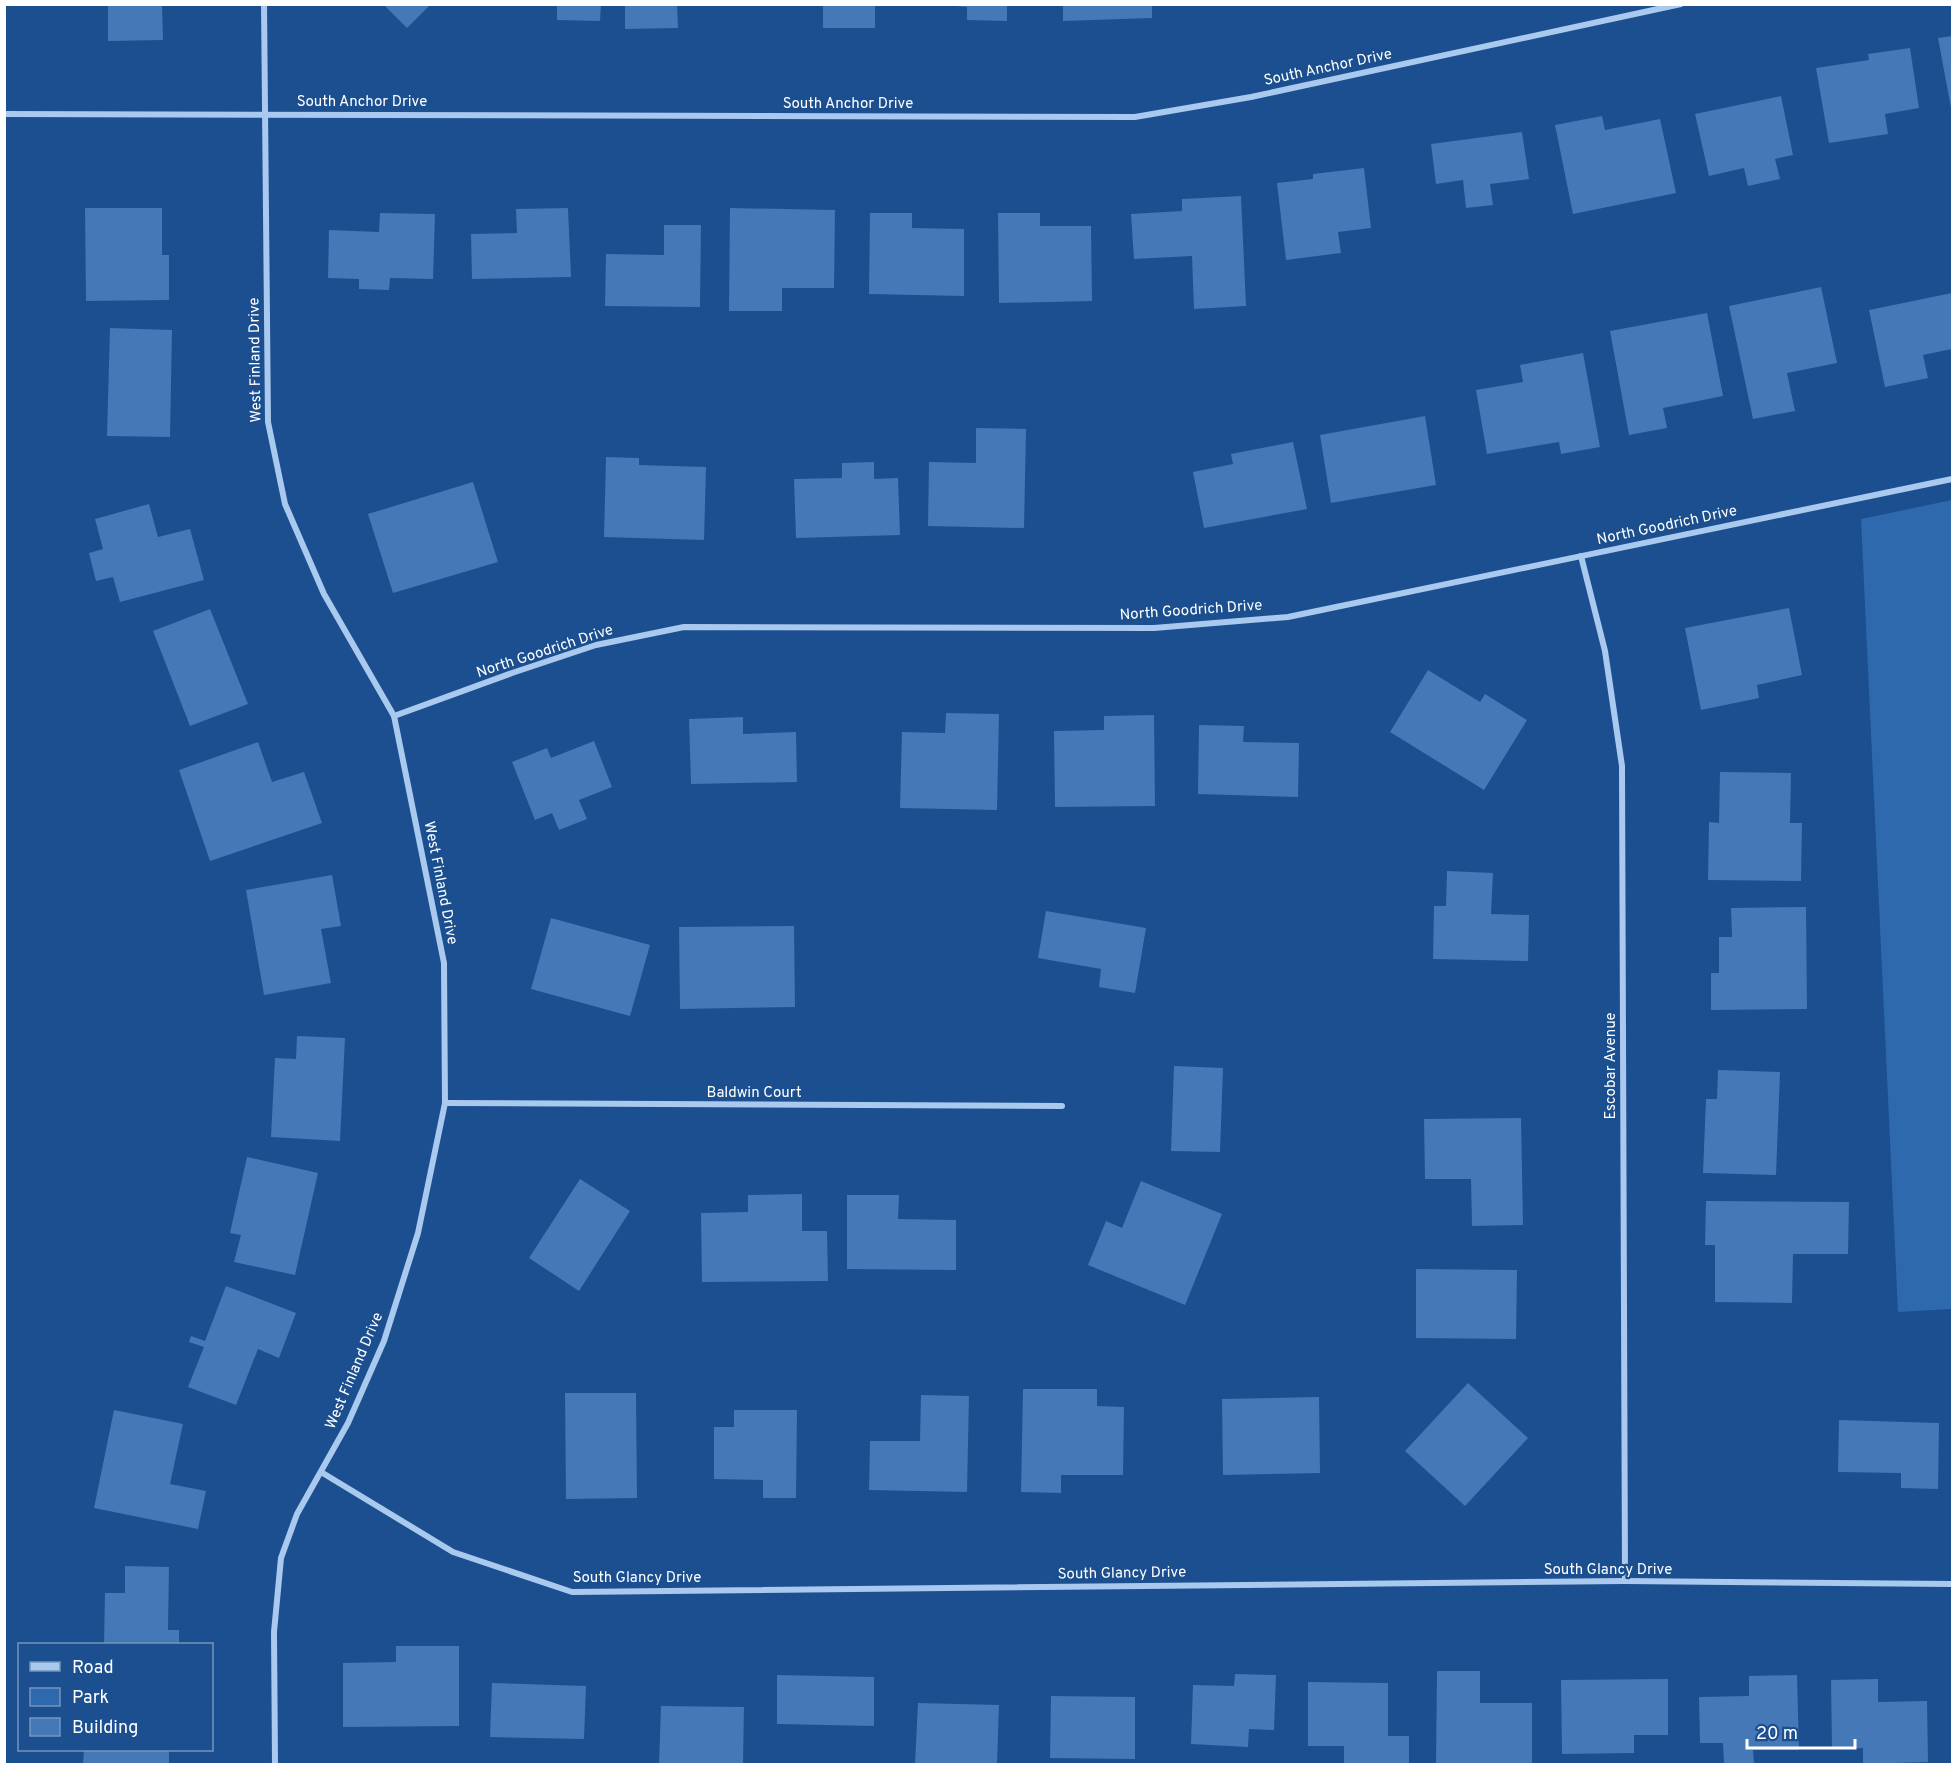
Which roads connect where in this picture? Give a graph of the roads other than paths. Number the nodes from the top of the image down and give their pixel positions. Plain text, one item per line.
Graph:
1 (264, 4) edge
2 (1680, 4) edge
3 (4, 114) edge
4 (264, 114) junction
5 (1953, 479) edge
6 (1581, 556) junction
7 (394, 716) junction
8 (444, 1103) junction
9 (1062, 1106) dead end
10 (321, 1472) junction
11 (1625, 1581) junction
12 (1953, 1584) edge
13 (275, 1764) edge

1 - 4 street, West Finland Drive
2 - 4 street, South Anchor Drive
3 - 4 street, South Anchor Drive
4 - 7 street, West Finland Drive
5 - 6 street, North Goodrich Drive
6 - 7 street, North Goodrich Drive
6 - 11 street, Escobar Avenue
7 - 8 street, West Finland Drive
8 - 9 street, Baldwin Court
8 - 10 street, West Finland Drive
10 - 11 street, South Glancy Drive
10 - 13 street, West Finland Drive
11 - 12 street, South Glancy Drive

